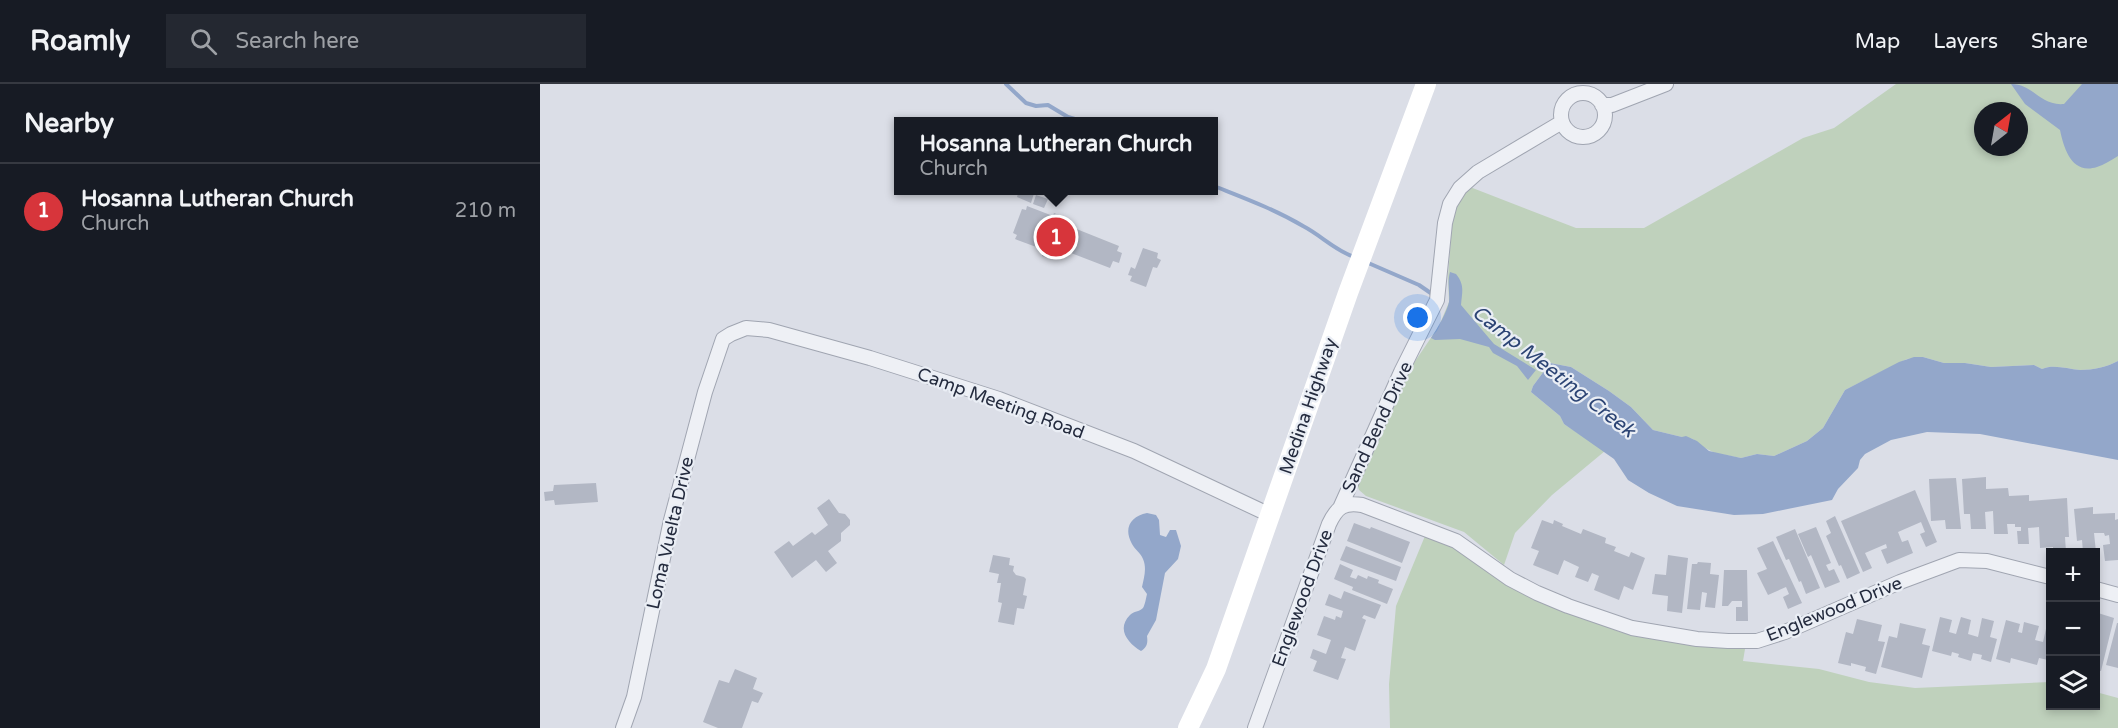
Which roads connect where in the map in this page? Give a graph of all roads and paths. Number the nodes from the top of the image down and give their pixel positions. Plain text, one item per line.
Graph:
1 (1426, 84) edge
2 (1666, 84) edge
3 (1602, 105) junction
4 (1562, 122) junction
5 (723, 339) joint
6 (1340, 508) junction
7 (1270, 515) junction
8 (2046, 576) edge
9 (2100, 590) edge
10 (2118, 595) edge
11 (623, 728) edge
12 (1188, 728) edge
13 (1255, 728) edge

1 - 7 main road, Medina Highway
2 - 3 street
3 - 4 street
3 - 4 street
4 - 6 street, Sand Bend Drive
5 - 7 street, Camp Meeting Road
5 - 11 street, Loma Vuelta Drive
6 - 8 street, Englewood Drive
6 - 13 street, Englewood Drive
7 - 12 main road, Medina Highway
9 - 10 street

